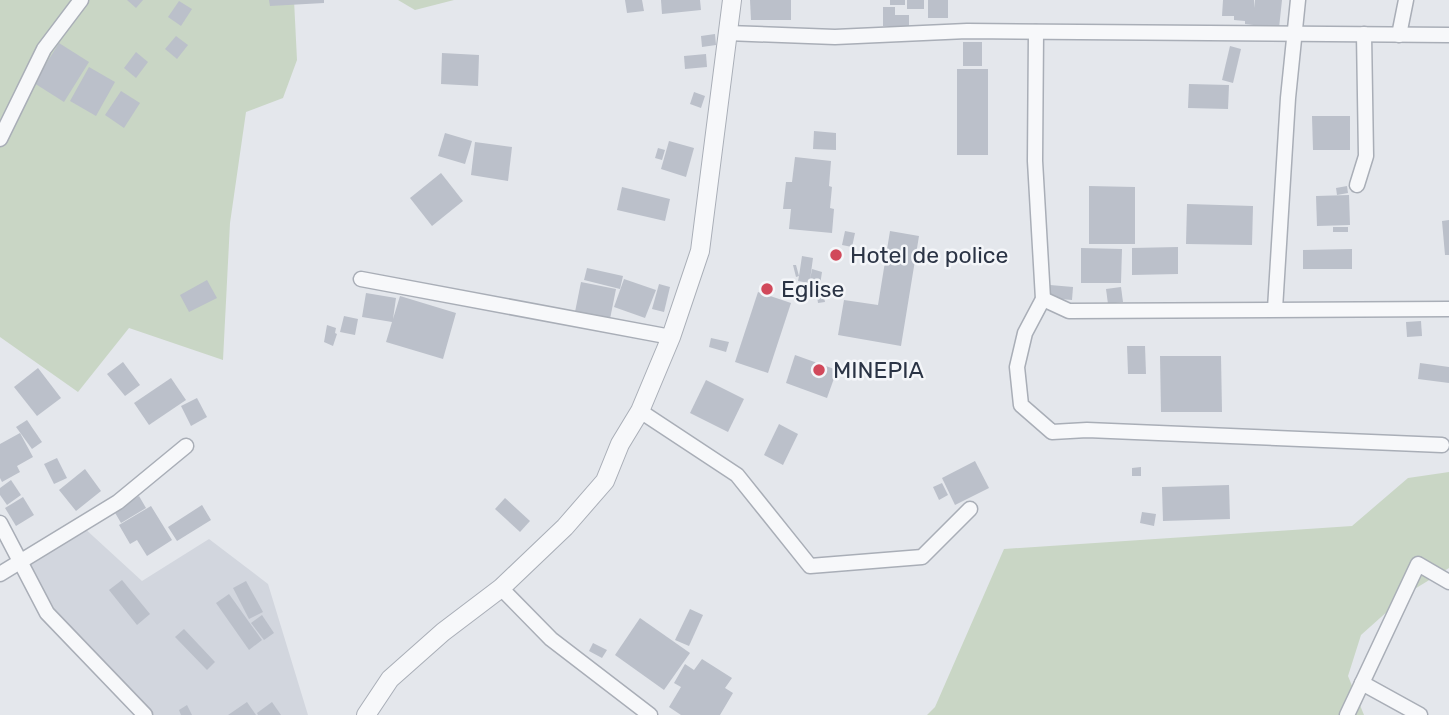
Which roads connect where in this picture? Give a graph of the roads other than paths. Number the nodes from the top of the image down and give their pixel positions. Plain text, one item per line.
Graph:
1 (81, 0) edge
2 (732, 0) edge
3 (1298, 0) edge
4 (1406, 0) edge
5 (1036, 32) junction
6 (727, 33) junction
7 (1364, 34) junction
8 (1296, 35) junction
9 (1449, 35) edge
10 (1399, 36) junction
11 (0, 139) edge
12 (1357, 186) dead end
13 (361, 279) dead end
14 (1043, 299) junction
15 (1275, 309) junction
16 (1449, 309) edge
17 (671, 337) junction
18 (640, 411) junction
19 (1442, 444) dead end
20 (186, 446) dead end
21 (970, 509) dead end
22 (0, 523) edge
23 (20, 562) junction
24 (0, 574) edge
25 (1449, 582) edge
26 (500, 587) junction
27 (1362, 683) junction
28 (145, 715) edge
29 (366, 715) edge
30 (650, 715) edge
31 (1347, 715) edge
32 (1420, 715) edge

1 - 11 street
2 - 6 street
3 - 8 street
4 - 10 street
5 - 6 street
5 - 8 street
5 - 14 street
6 - 17 street
7 - 8 street
7 - 10 street
7 - 12 street
8 - 15 street
9 - 10 street
13 - 17 street
14 - 15 street
14 - 19 street
15 - 16 street
17 - 18 street
18 - 21 street
18 - 26 street
20 - 23 street
22 - 23 street
23 - 24 street
23 - 28 street
25 - 27 street
26 - 29 street
26 - 30 street
27 - 31 street
27 - 32 street

